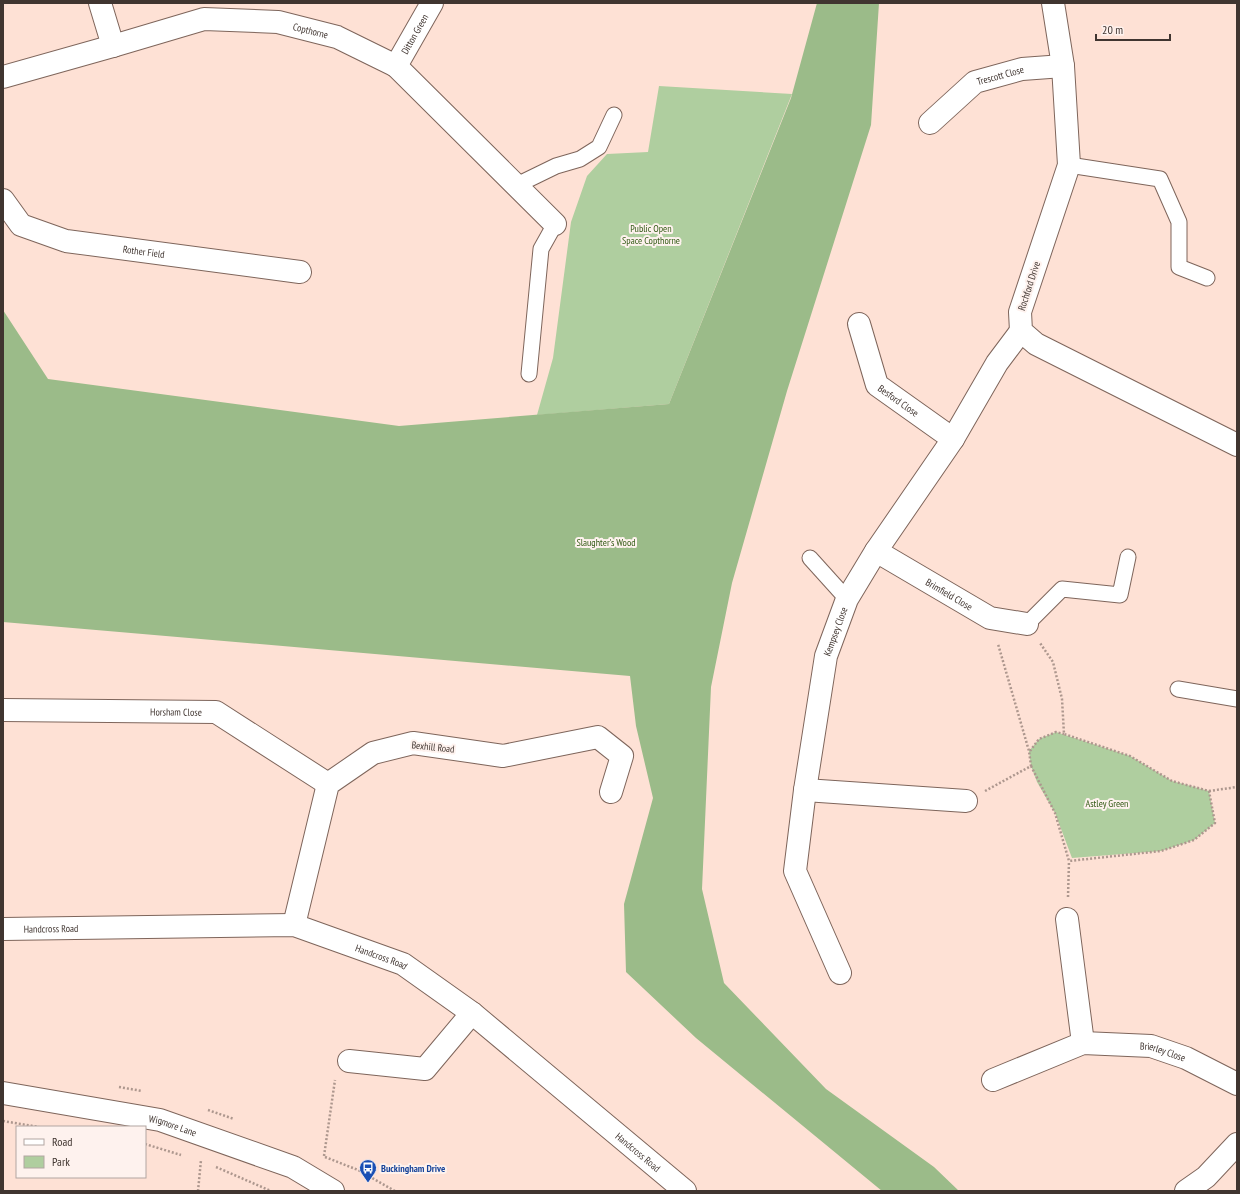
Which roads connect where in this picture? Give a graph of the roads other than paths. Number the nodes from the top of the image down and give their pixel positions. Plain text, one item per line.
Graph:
1 (100, 3) edge
2 (432, 3) edge
3 (1053, 3) edge
4 (113, 46) junction
5 (396, 66) junction
6 (1063, 66) junction
7 (3, 77) edge
8 (614, 115) dead end
9 (930, 123) dead end
10 (1070, 166) junction
11 (517, 185) junction
12 (3, 200) edge
13 (555, 224) joint
14 (300, 272) dead end
15 (1207, 278) dead end
16 (859, 324) dead end
17 (1021, 331) junction
18 (529, 374) dead end
19 (953, 439) junction
20 (1237, 445) edge
21 (876, 551) junction
22 (1128, 557) dead end
23 (810, 558) dead end
24 (847, 599) junction
25 (1027, 624) joint
26 (1178, 689) dead end
27 (1237, 699) edge
28 (3, 710) edge
29 (328, 784) junction
30 (805, 790) junction
31 (610, 792) dead end
32 (966, 801) road end
33 (1067, 919) road end
34 (294, 925) junction
35 (3, 929) edge
36 (840, 973) dead end
37 (472, 1013) junction
38 (1083, 1043) junction
39 (349, 1061) road end
40 (993, 1080) dead end
41 (1237, 1084) edge
42 (3, 1093) edge
43 (1237, 1144) edge
44 (333, 1191) edge
45 (685, 1191) edge
46 (1186, 1191) edge

1 - 4 street
2 - 5 street, Ditton Green
3 - 6 street, Rochford Drive
4 - 5 street, Copthorne
4 - 7 street, Copthorne
5 - 11 street, Copthorne
6 - 9 street, Trescott Close
6 - 10 street, Rochford Drive
8 - 11 lane
10 - 15 lane
10 - 17 street, Rochford Drive
11 - 13 street, Copthorne
12 - 14 street, Rother Field
13 - 18 lane
16 - 19 street, Besford Close
17 - 19 street, Kempsey Close
17 - 20 street
19 - 21 street, Kempsey Close
21 - 24 street, Kempsey Close
21 - 25 street, Brimfield Close
22 - 25 lane
23 - 24 lane
24 - 30 street, Kempsey Close
26 - 27 lane
28 - 29 street, Horsham Close
29 - 31 street, Bexhill Road
29 - 34 street
30 - 32 street
30 - 36 street, Kempsey Close
33 - 38 street
34 - 35 street, Handcross Road
34 - 37 street, Handcross Road
37 - 39 street
37 - 45 street, Handcross Road
38 - 40 street, Brierley Close
38 - 41 street, Brierley Close
42 - 44 street, Wigmore Lane
43 - 46 street

